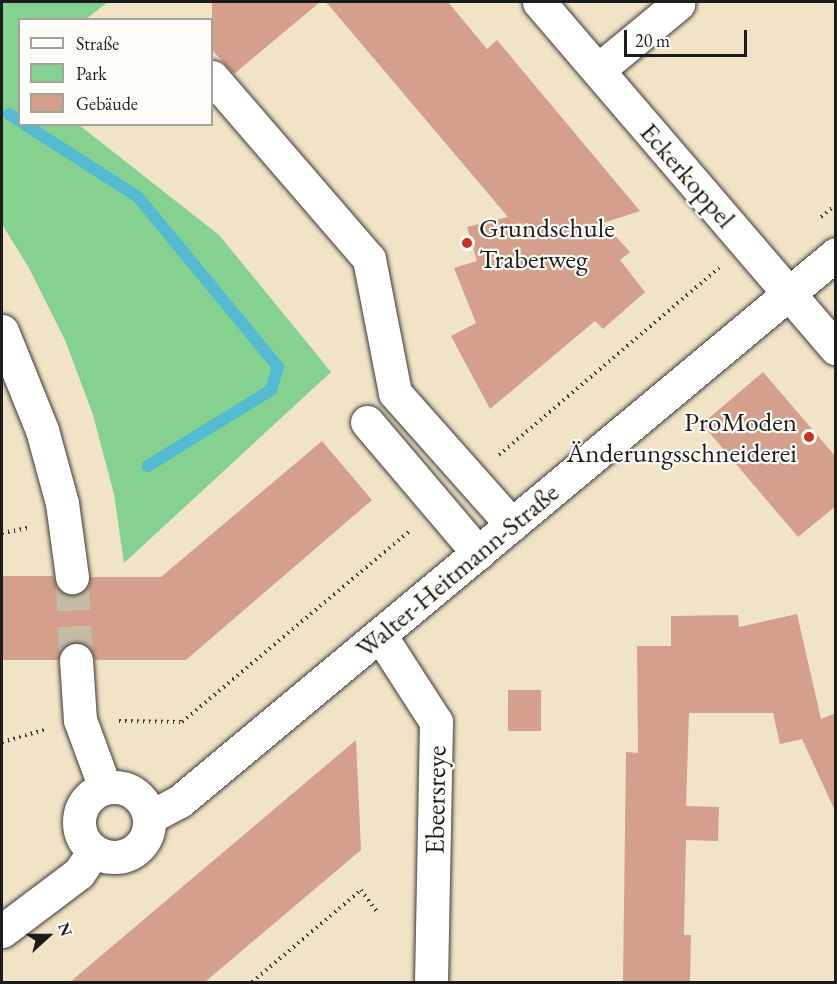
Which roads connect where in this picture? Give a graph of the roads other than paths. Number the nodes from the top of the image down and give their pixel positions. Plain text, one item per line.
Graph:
1 (539, 2) edge
2 (678, 4) dead end
3 (598, 70) junction
4 (213, 78) edge
5 (836, 255) edge
6 (788, 294) junction
7 (2, 331) edge
8 (836, 348) edge
9 (367, 422) dead end
10 (512, 525) junction
11 (478, 553) junction
12 (72, 577) tunnel mouth
13 (380, 635) junction
14 (76, 660) tunnel mouth
15 (105, 788) junction
16 (150, 817) junction
17 (93, 852) junction
18 (2, 931) edge
19 (431, 982) edge

1 - 3 street, Eckerkoppel
2 - 3 street
3 - 6 street, Eckerkoppel
4 - 10 street
5 - 6 street, Walter-Heitmann-Straße
6 - 8 street, Eckerkoppel
6 - 10 street, Walter-Heitmann-Straße
7 - 12 street
9 - 11 street
10 - 11 street, Walter-Heitmann-Straße
11 - 13 street, Walter-Heitmann-Straße
13 - 16 street, Walter-Heitmann-Straße
13 - 19 street, Ebeersreye
14 - 15 street
15 - 16 street
15 - 17 street
16 - 17 street
17 - 18 street

